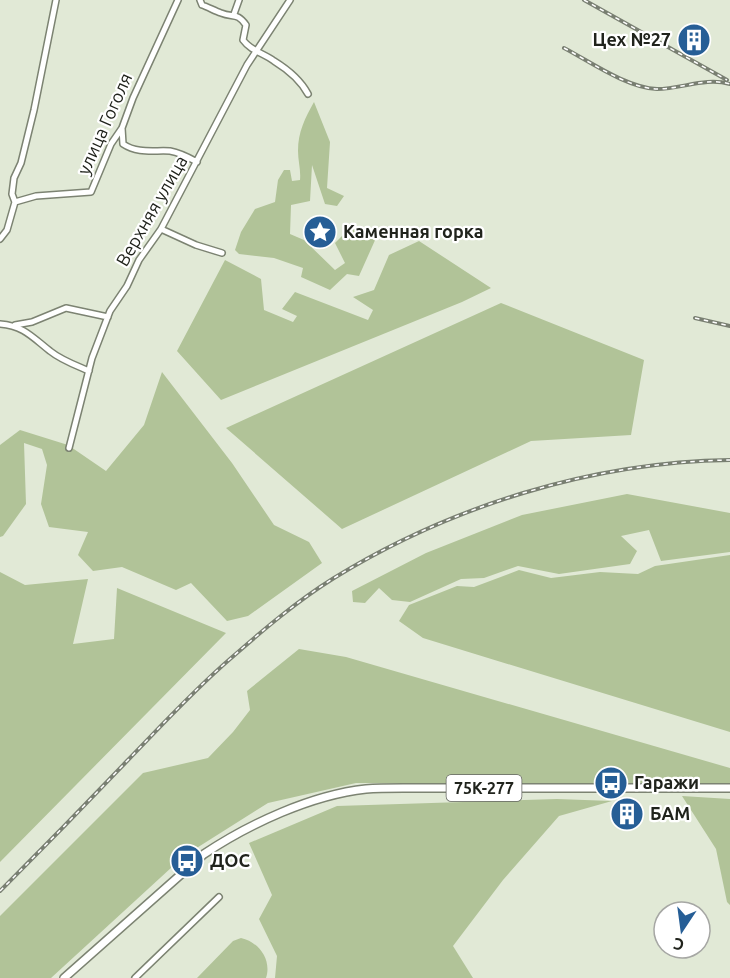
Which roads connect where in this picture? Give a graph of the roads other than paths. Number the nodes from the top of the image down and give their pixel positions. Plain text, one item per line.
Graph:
1 (56, 0) edge
2 (178, 0) edge
3 (200, 0) edge
4 (238, 0) edge
5 (290, 0) edge
6 (234, 14) junction
7 (257, 51) junction
8 (308, 93) dead end
9 (122, 128) junction
10 (197, 162) junction
11 (15, 202) junction
12 (161, 229) junction
13 (0, 239) edge
14 (222, 253) dead end
15 (108, 317) junction
16 (0, 324) edge
17 (13, 325) junction
18 (89, 371) junction
19 (69, 448) dead end
20 (730, 788) edge
21 (219, 897) dead end
22 (64, 978) edge
23 (135, 978) edge

1 - 11 street
2 - 9 street, улица Гоголя
3 - 6 street
4 - 6 street
5 - 7 street, Верхняя улица
6 - 7 street
7 - 8 street
7 - 10 street, Верхняя улица
9 - 10 street
9 - 11 street, улица Гоголя
10 - 12 street, Верхняя улица
11 - 13 street
12 - 14 street
12 - 15 street, Верхняя улица
15 - 17 street
15 - 18 street, Верхняя улица
16 - 17 street
17 - 18 street
18 - 19 street, Верхняя улица
20 - 22 main road, 75К-277
21 - 23 street

